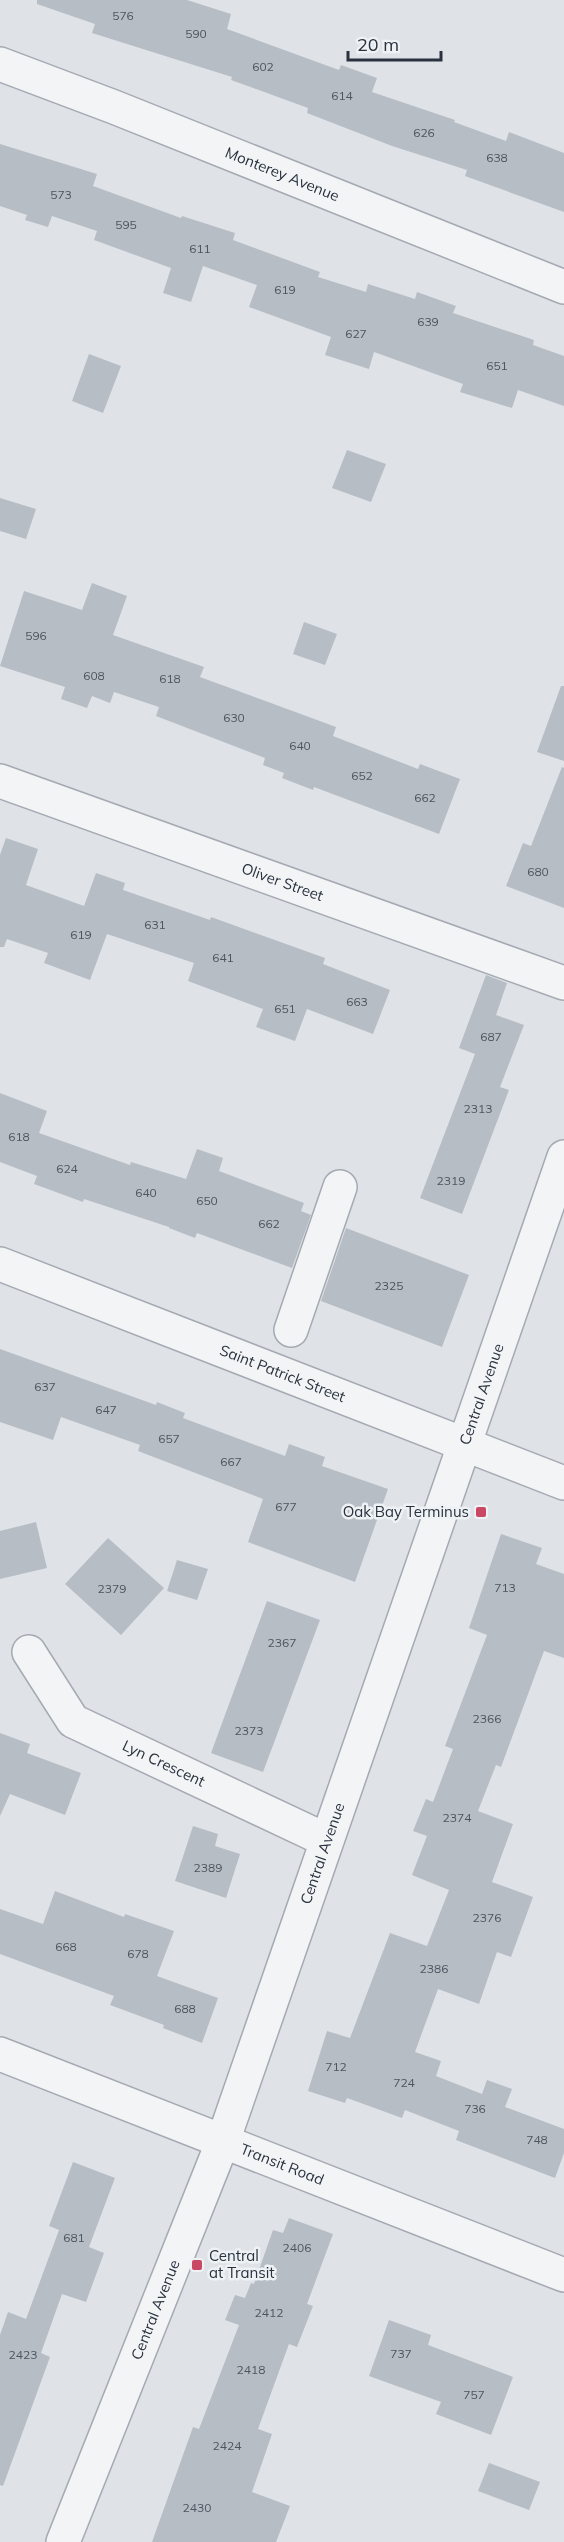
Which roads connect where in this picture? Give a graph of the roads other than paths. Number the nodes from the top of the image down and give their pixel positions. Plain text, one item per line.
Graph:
1 (0, 64) edge
2 (564, 287) edge
3 (0, 781) edge
4 (564, 983) edge
5 (564, 1157) edge
6 (340, 1187) dead end
7 (0, 1264) edge
8 (291, 1330) dead end
9 (464, 1444) junction
10 (564, 1483) edge
11 (29, 1652) dead end
12 (326, 1840) junction
13 (0, 2054) edge
14 (223, 2141) junction
15 (564, 2275) edge
16 (63, 2542) edge

1 - 2 street, Monterey Avenue
3 - 4 street, Oliver Street
5 - 9 street, Central Avenue
6 - 8 street
7 - 9 street, Saint Patrick Street
9 - 10 street, Saint Patrick Street
9 - 12 street, Central Avenue
11 - 12 street, Lyn Crescent
12 - 14 street, Central Avenue
13 - 14 street, Transit Road
14 - 15 street, Transit Road
14 - 16 street, Central Avenue

